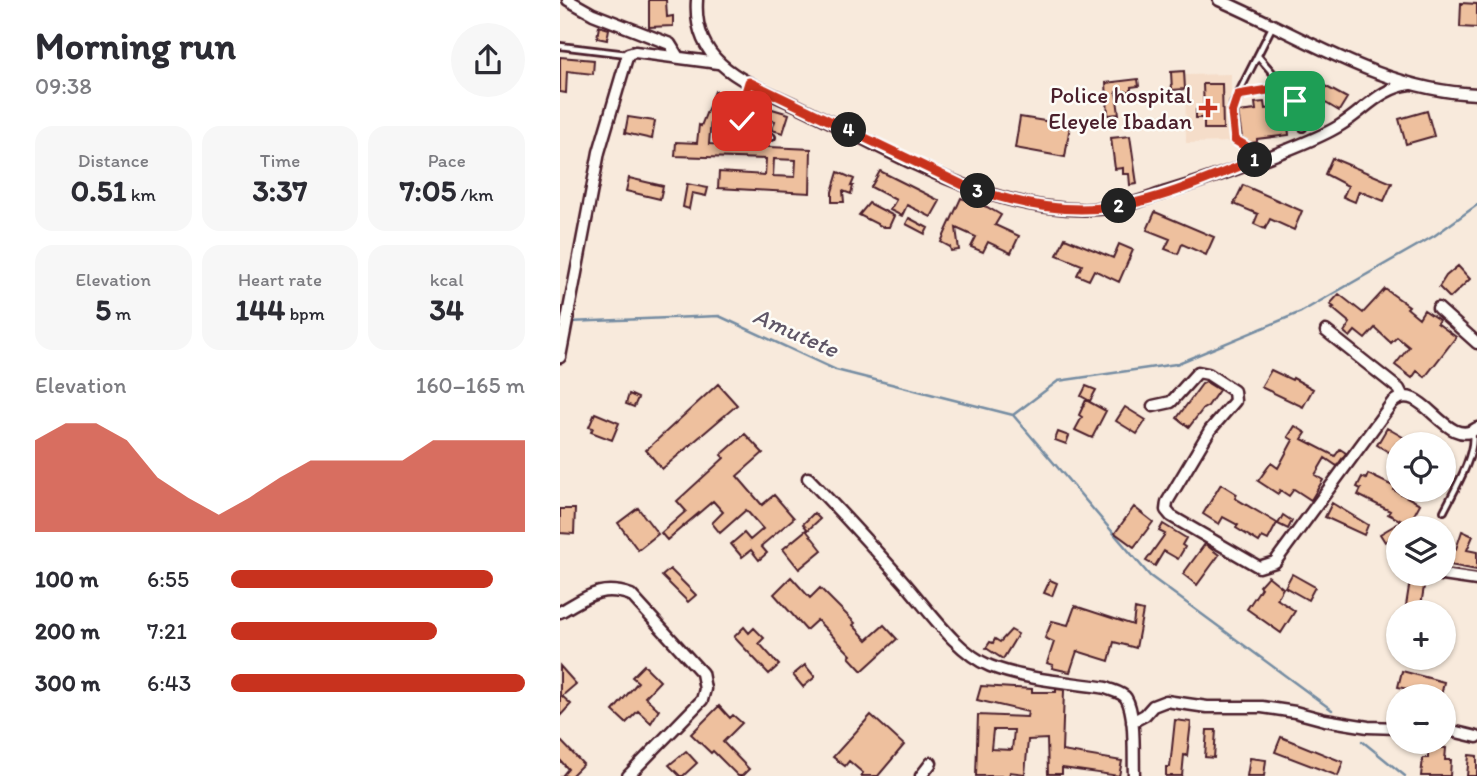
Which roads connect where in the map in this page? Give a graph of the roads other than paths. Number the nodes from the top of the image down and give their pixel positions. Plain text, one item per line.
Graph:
1 (568, 0) edge
2 (697, 0) edge
3 (1219, 0) edge
4 (1274, 24) junction
5 (560, 46) edge
6 (628, 54) junction
7 (1258, 56) junction
8 (678, 57) junction
9 (718, 64) junction
10 (749, 82) junction
11 (1411, 84) junction
12 (1285, 87) junction
13 (1477, 94) edge
14 (1238, 95) junction
15 (1303, 128) dead end
16 (772, 137) dead end
17 (1255, 160) junction
18 (1438, 308) dead end
19 (1326, 331) dead end
20 (1477, 343) edge
21 (560, 357) edge
22 (1403, 397) junction
23 (1153, 406) dead end
24 (1475, 430) edge
25 (808, 478) dead end
26 (1444, 511) dead end
27 (1456, 577) edge
28 (1477, 580) edge
29 (560, 612) edge
30 (1132, 722) junction
31 (1386, 728) edge
32 (1456, 732) edge
33 (1477, 737) edge
34 (931, 763) dead end
35 (634, 774) edge
36 (921, 776) edge
37 (1134, 776) edge

1 - 8 street
2 - 9 street
3 - 4 street
4 - 7 lane
4 - 11 street
5 - 6 lane
6 - 8 street
6 - 21 street
7 - 12 lane
7 - 14 lane
8 - 9 street
9 - 10 street
10 - 16 lane
10 - 17 street
11 - 13 street
11 - 17 street
12 - 14 lane
12 - 15 lane
14 - 17 lane
18 - 20 street
19 - 22 street
22 - 23 street
22 - 24 street
24 - 26 lane
25 - 30 street
27 - 28 street
29 - 35 street
30 - 31 street
30 - 37 street
32 - 33 street
34 - 36 street

